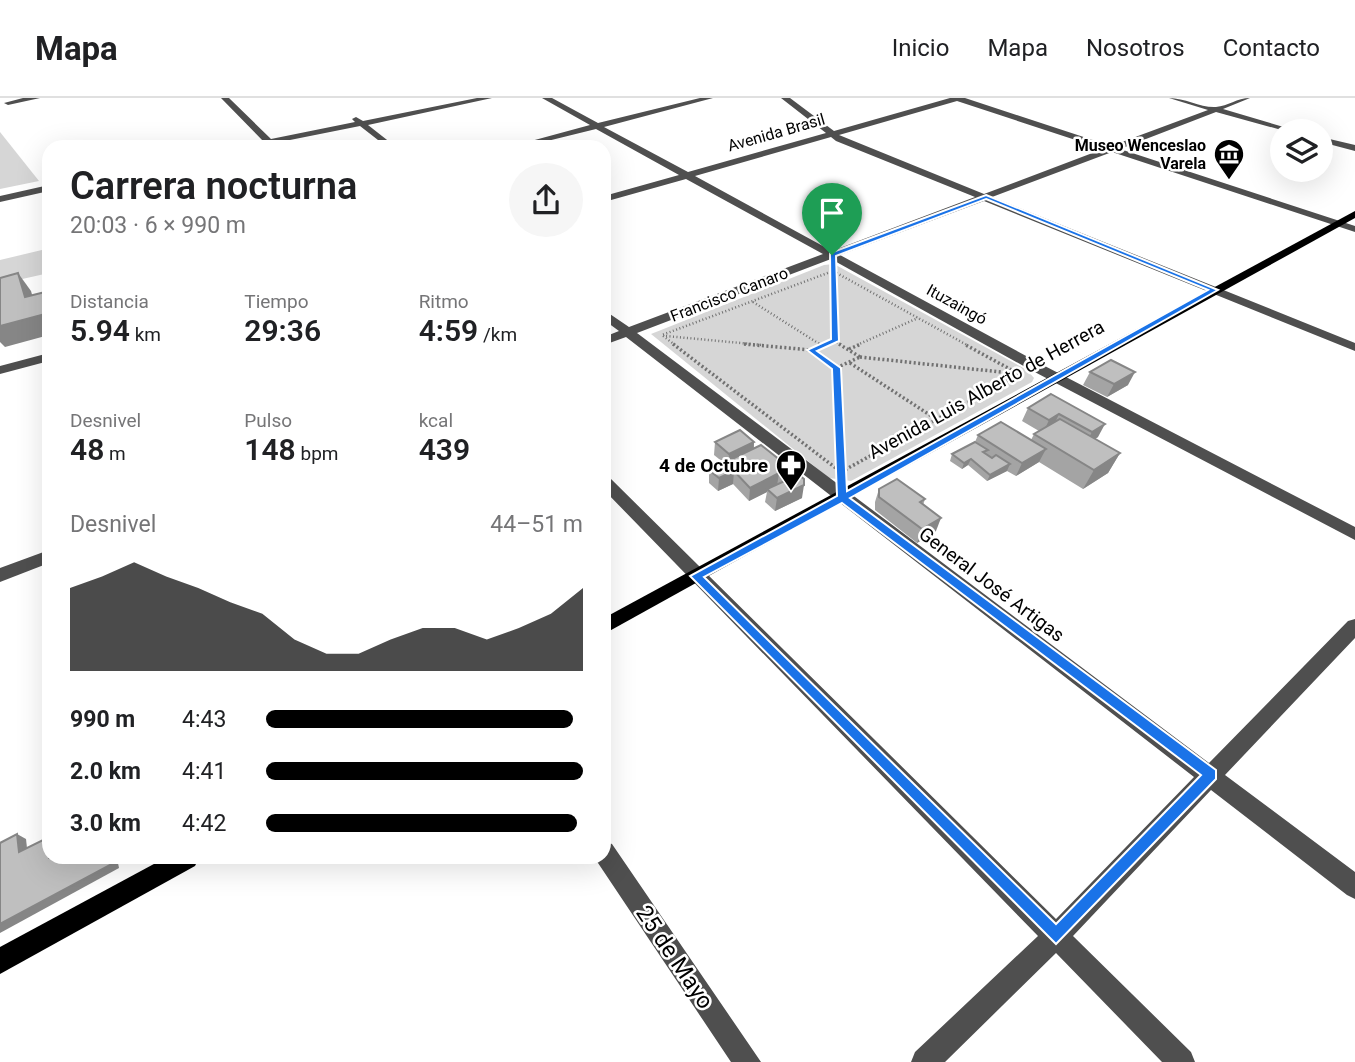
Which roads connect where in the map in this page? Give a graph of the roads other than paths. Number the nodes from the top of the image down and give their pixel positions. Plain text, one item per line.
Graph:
1 (36, 98) edge
2 (225, 98) edge
3 (461, 98) edge
4 (488, 98) edge
5 (546, 98) edge
6 (709, 98) edge
7 (785, 98) edge
8 (957, 98) edge
9 (1172, 98) edge
10 (1246, 98) edge
11 (8, 103) dead end
12 (1216, 110) junction
13 (357, 121) junction
14 (1270, 125) edge
15 (597, 127) junction
16 (831, 134) junction
17 (268, 140) edge
18 (273, 140) edge
19 (383, 140) edge
20 (542, 140) edge
21 (1333, 142) edge
22 (1355, 148) edge
23 (1114, 149) junction
24 (688, 175) junction
25 (42, 190) edge
26 (611, 197) edge
27 (986, 197) junction
28 (0, 199) edge
29 (1355, 215) edge
30 (1338, 224) junction
31 (1355, 229) edge
32 (832, 255) junction
33 (1214, 290) junction
34 (611, 319) edge
35 (627, 332) junction
36 (611, 338) edge
37 (1355, 347) edge
38 (42, 359) edge
39 (0, 370) edge
40 (1056, 378) junction
41 (611, 488) edge
42 (842, 498) junction
43 (1355, 534) edge
44 (42, 559) edge
45 (0, 575) edge
46 (696, 576) junction
47 (611, 623) edge
48 (1355, 626) edge
49 (1212, 775) junction
50 (611, 862) edge
51 (176, 864) edge
52 (1355, 887) edge
53 (1056, 936) junction
54 (0, 961) edge
55 (747, 1062) edge
56 (925, 1062) edge
57 (1181, 1062) edge

1 - 11 street
2 - 17 street
3 - 13 street
4 - 13 street
5 - 15 street, Ituzaingó
6 - 15 street
7 - 16 street
8 - 16 street, Avenida Brasil
8 - 23 street
9 - 12 street
10 - 12 street, Francisco Canaro
12 - 14 street
12 - 23 street, Francisco Canaro
13 - 18 street
13 - 19 street
15 - 20 street
15 - 24 street, Ituzaingó
16 - 24 street, Avenida Brasil
16 - 27 street
21 - 22 street
23 - 27 street, Francisco Canaro
23 - 30 street
24 - 26 street, Avenida Brasil
24 - 32 street, Ituzaingó
25 - 28 street
27 - 32 street, Francisco Canaro
27 - 33 street
29 - 30 main road, Avenida Luis Alberto de Herrera
30 - 31 street
30 - 33 main road, Avenida Luis Alberto de Herrera
32 - 35 street, Francisco Canaro
32 - 40 street, Ituzaingó
33 - 37 street
33 - 40 main road, Avenida Luis Alberto de Herrera
34 - 35 street, General José Artigas
35 - 36 street, Francisco Canaro
35 - 42 street, General José Artigas
38 - 39 street
40 - 42 main road, Avenida Luis Alberto de Herrera
40 - 43 street, Ituzaingó
41 - 46 street
42 - 46 main road, Avenida Luis Alberto de Herrera
42 - 49 street, General José Artigas
44 - 45 street
46 - 47 main road, Avenida Luis Alberto de Herrera
46 - 53 street
48 - 49 street
49 - 52 street, General José Artigas
49 - 53 street
50 - 55 street, 25 de Mayo
51 - 54 main road
53 - 56 street
53 - 57 street

